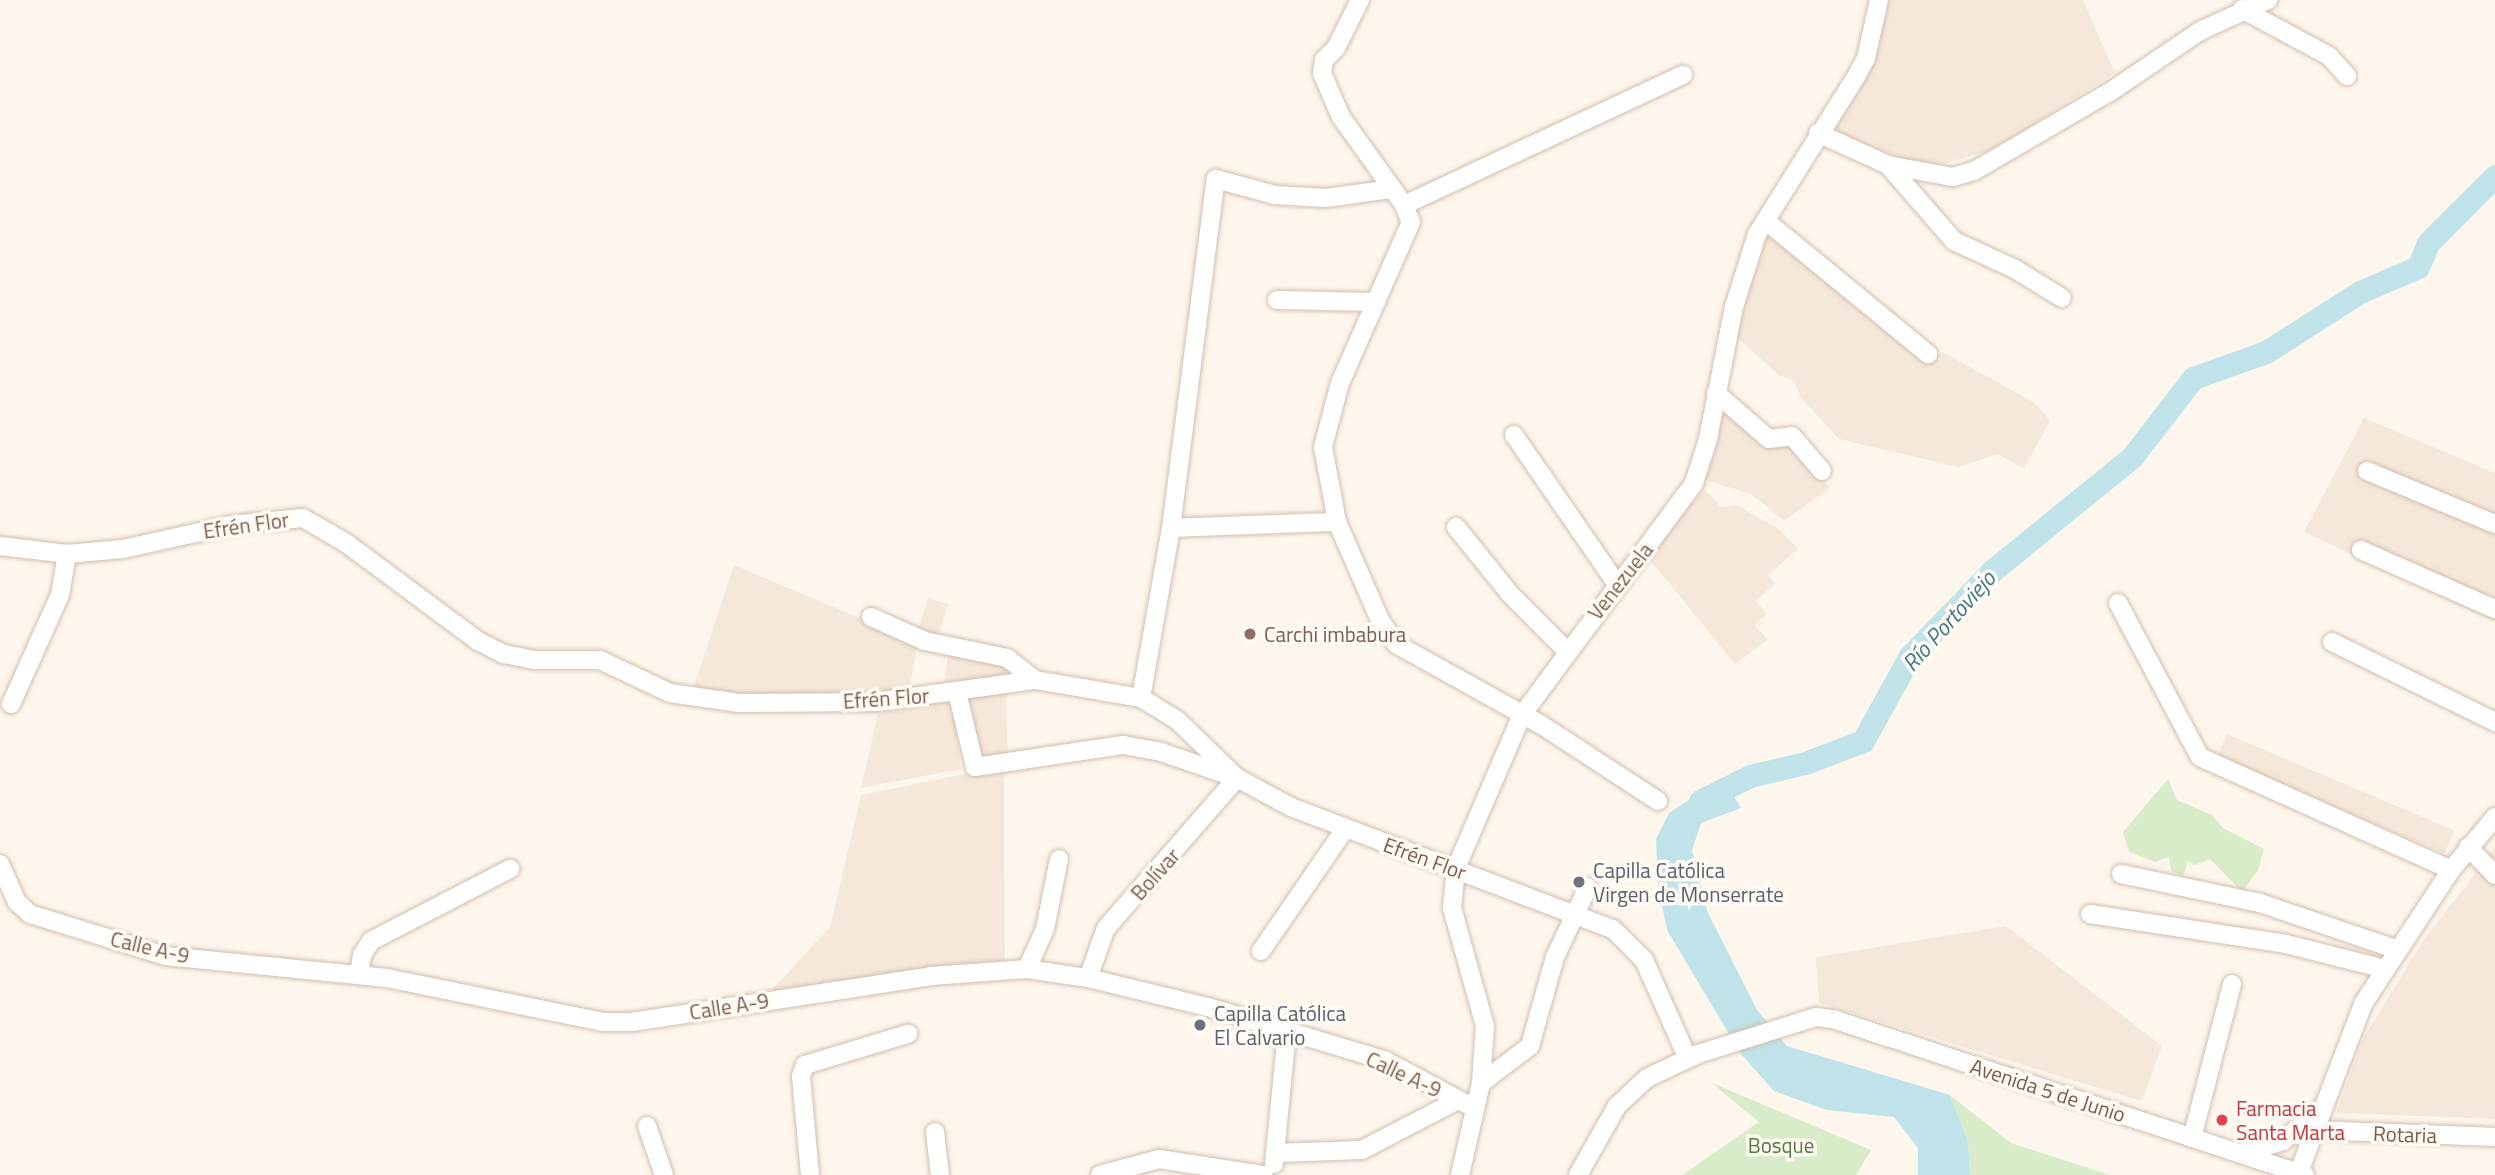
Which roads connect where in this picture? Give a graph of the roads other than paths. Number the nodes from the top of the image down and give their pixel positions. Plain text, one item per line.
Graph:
1 (1360, 0) edge
2 (1879, 0) edge
3 (2269, 0) edge
4 (2242, 9) junction
5 (1683, 75) dead end
6 (2347, 76) dead end
7 (1818, 134) junction
8 (1888, 165) junction
9 (1392, 189) junction
10 (1404, 205) junction
11 (1766, 221) junction
12 (2062, 298) dead end
13 (1277, 300) dead end
14 (1376, 302) junction
15 (1928, 354) dead end
16 (1716, 393) junction
17 (1514, 435) dead end
18 (1822, 471) dead end
19 (2367, 471) dead end
20 (1337, 522) junction
21 (2495, 524) edge
22 (1456, 527) dead end
23 (1171, 528) junction
24 (0, 546) edge
25 (2361, 550) dead end
26 (67, 554) junction
27 (1616, 583) junction
28 (2118, 603) dead end
29 (2495, 609) edge
30 (870, 617) dead end
31 (2332, 642) dead end
32 (1567, 651) junction
33 (1035, 680) junction
34 (957, 692) junction
35 (1141, 698) junction
36 (11, 705) dead end
37 (1522, 715) junction
38 (2495, 722) edge
39 (1237, 778) junction
40 (1658, 801) dead end
41 (2495, 817) edge
42 (1345, 829) junction
43 (2468, 847) junction
44 (1059, 859) dead end
45 (0, 864) edge
46 (510, 869) dead end
47 (1456, 869) junction
48 (2451, 870) junction
49 (2121, 874) dead end
50 (2495, 875) edge
51 (1588, 887) dead end
52 (1574, 913) junction
53 (2090, 914) dead end
54 (2398, 950) junction
55 (1261, 951) dead end
56 (1027, 969) junction
57 (2385, 969) junction
58 (359, 974) junction
59 (1088, 978) junction
60 (2232, 984) dead end
61 (1287, 1032) junction
62 (908, 1034) dead end
63 (1693, 1057) junction
64 (1481, 1083) junction
65 (1451, 1104) junction
66 (2322, 1107) junction
67 (1474, 1108) junction
68 (647, 1126) dead end
69 (2314, 1130) junction
70 (935, 1132) dead end
71 (2495, 1137) edge
72 (2192, 1138) junction
73 (1277, 1149) junction
74 (2242, 1153) junction
75 (1241, 1168) junction
76 (2302, 1174) edge
77 (664, 1175) edge
78 (810, 1175) edge
79 (940, 1175) edge
80 (1100, 1175) edge
81 (1264, 1175) edge
82 (1270, 1175) edge
83 (1460, 1175) edge
84 (1578, 1175) edge

1 - 9 street
2 - 7 street, Venezuela
3 - 4 street
4 - 6 street
4 - 8 street
5 - 10 street
7 - 8 street
7 - 11 street, Venezuela
8 - 12 street
9 - 10 street
9 - 23 street
10 - 14 street
11 - 15 street
11 - 16 street, Venezuela
13 - 14 street
14 - 20 street
16 - 18 street
16 - 27 street, Venezuela
17 - 27 street
19 - 21 street
20 - 23 street
20 - 37 street
22 - 32 street
23 - 35 street
24 - 26 street, Efrén Flor
25 - 29 street
26 - 34 street, Efrén Flor
26 - 36 street
27 - 32 street, Venezuela
28 - 48 street
30 - 33 street
31 - 38 street
32 - 37 street, Venezuela
33 - 34 street, Efrén Flor
33 - 35 street, Efrén Flor
34 - 39 street
35 - 39 street, Efrén Flor
37 - 40 street
37 - 47 street, Venezuela
39 - 42 street, Efrén Flor
39 - 59 street, Bolívar
41 - 43 street
42 - 47 street, Efrén Flor
42 - 55 street
43 - 48 street
43 - 50 street
44 - 56 street
45 - 58 street, Calle A-9
46 - 58 street
47 - 52 street, Efrén Flor
47 - 64 street, Venezuela
48 - 54 street
49 - 54 street
51 - 52 street
52 - 63 street, Efrén Flor
52 - 64 street
53 - 57 street
54 - 57 street
56 - 58 street, Calle A-9
56 - 59 street, Calle A-9
57 - 66 street
59 - 61 street, Calle A-9
60 - 72 street
61 - 65 street, Calle A-9
61 - 73 street
62 - 78 street
63 - 72 street, Avenida 5 de Junio
63 - 84 street, Avenida 5 de Junio
64 - 67 street, Venezuela
65 - 67 street, Calle A-9
65 - 73 street
66 - 69 street
66 - 74 street
67 - 83 street, Venezuela
68 - 77 street
69 - 71 street, Rotaria
69 - 76 street
70 - 79 street
72 - 74 street, Avenida 5 de Junio
73 - 75 street
73 - 82 street
74 - 76 street, Avenida 5 de Junio
75 - 80 street
75 - 81 street

